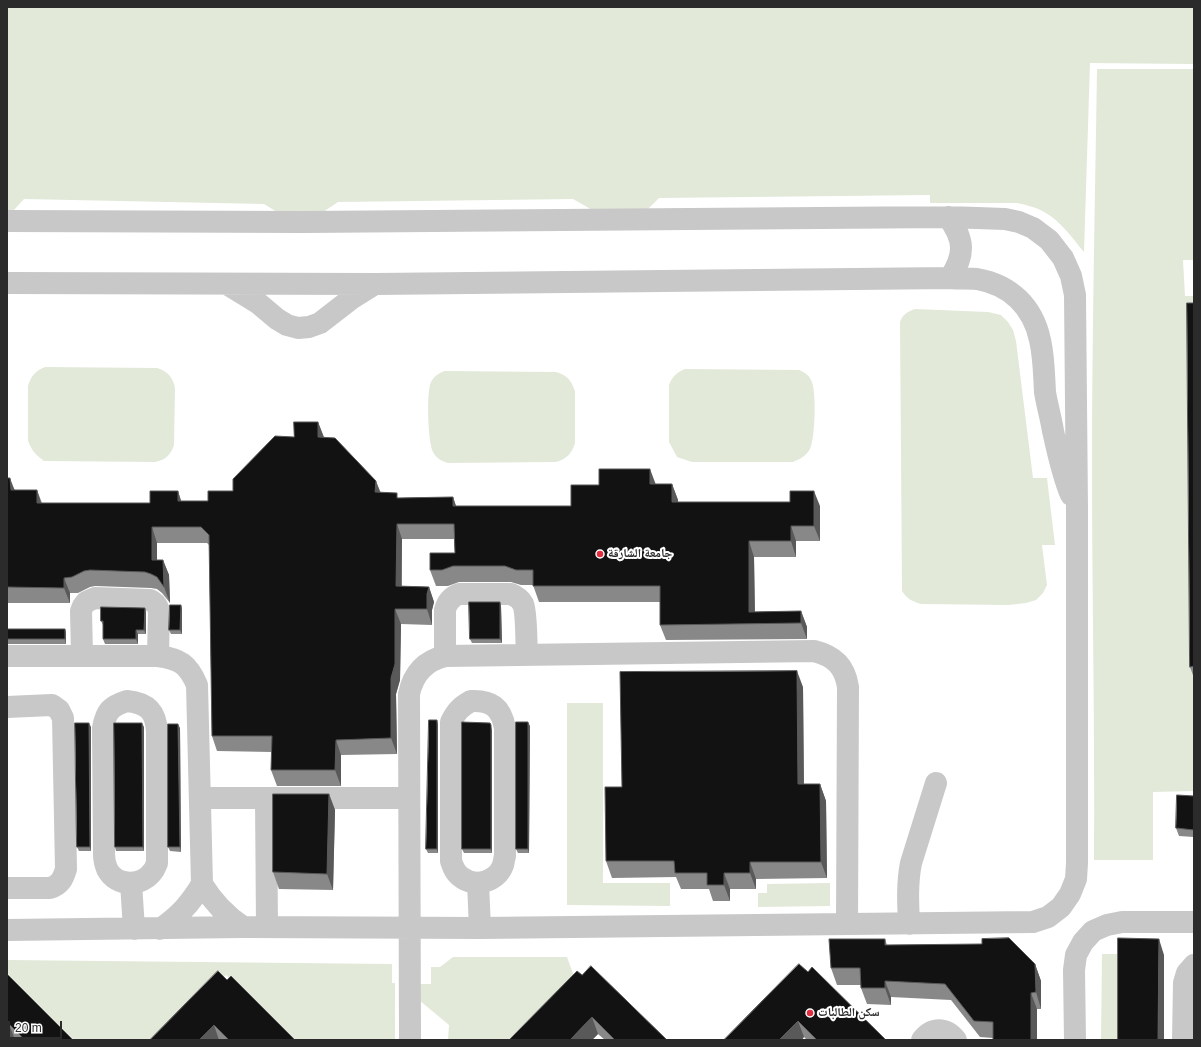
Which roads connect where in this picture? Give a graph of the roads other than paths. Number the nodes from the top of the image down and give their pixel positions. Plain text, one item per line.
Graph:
1 (948, 217) junction
2 (7, 221) edge
3 (950, 278) junction
4 (7, 283) edge
5 (226, 284) junction
6 (375, 284) junction
7 (1077, 509) junction
8 (82, 655) junction
9 (527, 655) junction
10 (7, 656) edge
11 (158, 656) junction
12 (445, 656) junction
13 (18, 706) edge
14 (936, 783) dead end
15 (200, 798) junction
16 (266, 798) junction
17 (409, 798) junction
18 (131, 883) junction
19 (478, 883) junction
20 (202, 884) junction
21 (7, 888) edge
22 (1194, 922) edge
23 (847, 924) junction
24 (909, 924) junction
25 (243, 927) junction
26 (267, 927) junction
27 (410, 927) junction
28 (480, 928) junction
29 (134, 929) junction
30 (160, 929) junction
31 (7, 930) edge
32 (1194, 965) edge
33 (410, 1040) edge
34 (922, 1040) edge
35 (956, 1040) edge
36 (1075, 1040) edge
37 (1183, 1040) edge

1 - 2 street
1 - 3 street
1 - 7 street
3 - 6 street
3 - 7 street
4 - 5 street
5 - 6 street
5 - 6 street
7 - 24 street
8 - 10 street
8 - 11 street
8 - 11 street
9 - 12 street
9 - 12 street
9 - 23 street
11 - 15 street
12 - 17 street
13 - 21 street
14 - 24 street
15 - 16 street
15 - 20 street
16 - 17 street
16 - 26 street
17 - 27 street
18 - 18 street
18 - 29 street
19 - 19 street
19 - 28 street
20 - 25 street
20 - 30 street
22 - 36 street
23 - 24 street
23 - 28 street
25 - 26 street
25 - 30 street
26 - 27 street
27 - 28 street
27 - 33 street
29 - 30 street
29 - 31 street
32 - 37 street
34 - 35 street

